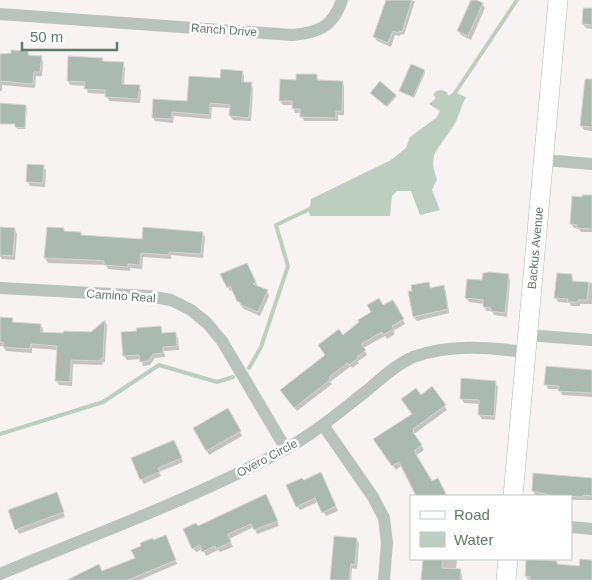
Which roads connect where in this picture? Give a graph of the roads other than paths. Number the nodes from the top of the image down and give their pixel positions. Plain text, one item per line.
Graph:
1 (342, 0) edge
2 (558, 0) edge
3 (0, 14) edge
4 (544, 160) junction
5 (592, 164) edge
6 (0, 288) edge
7 (592, 340) edge
8 (526, 344) junction
9 (323, 425) junction
10 (286, 449) junction
11 (513, 495) edge
12 (572, 528) edge
13 (592, 529) edge
14 (508, 560) edge
15 (0, 574) edge
16 (384, 580) edge
17 (506, 580) edge

1 - 3 street, Ranch Drive
2 - 4 street, Backus Avenue
4 - 5 street
4 - 8 street, Backus Avenue
6 - 10 street, Camino Real
7 - 8 street, Overo Circle
8 - 9 street, Overo Circle
8 - 11 street, Backus Avenue
9 - 10 street, Overo Circle
9 - 16 street
10 - 15 street, Overo Circle
12 - 13 street
14 - 17 street

